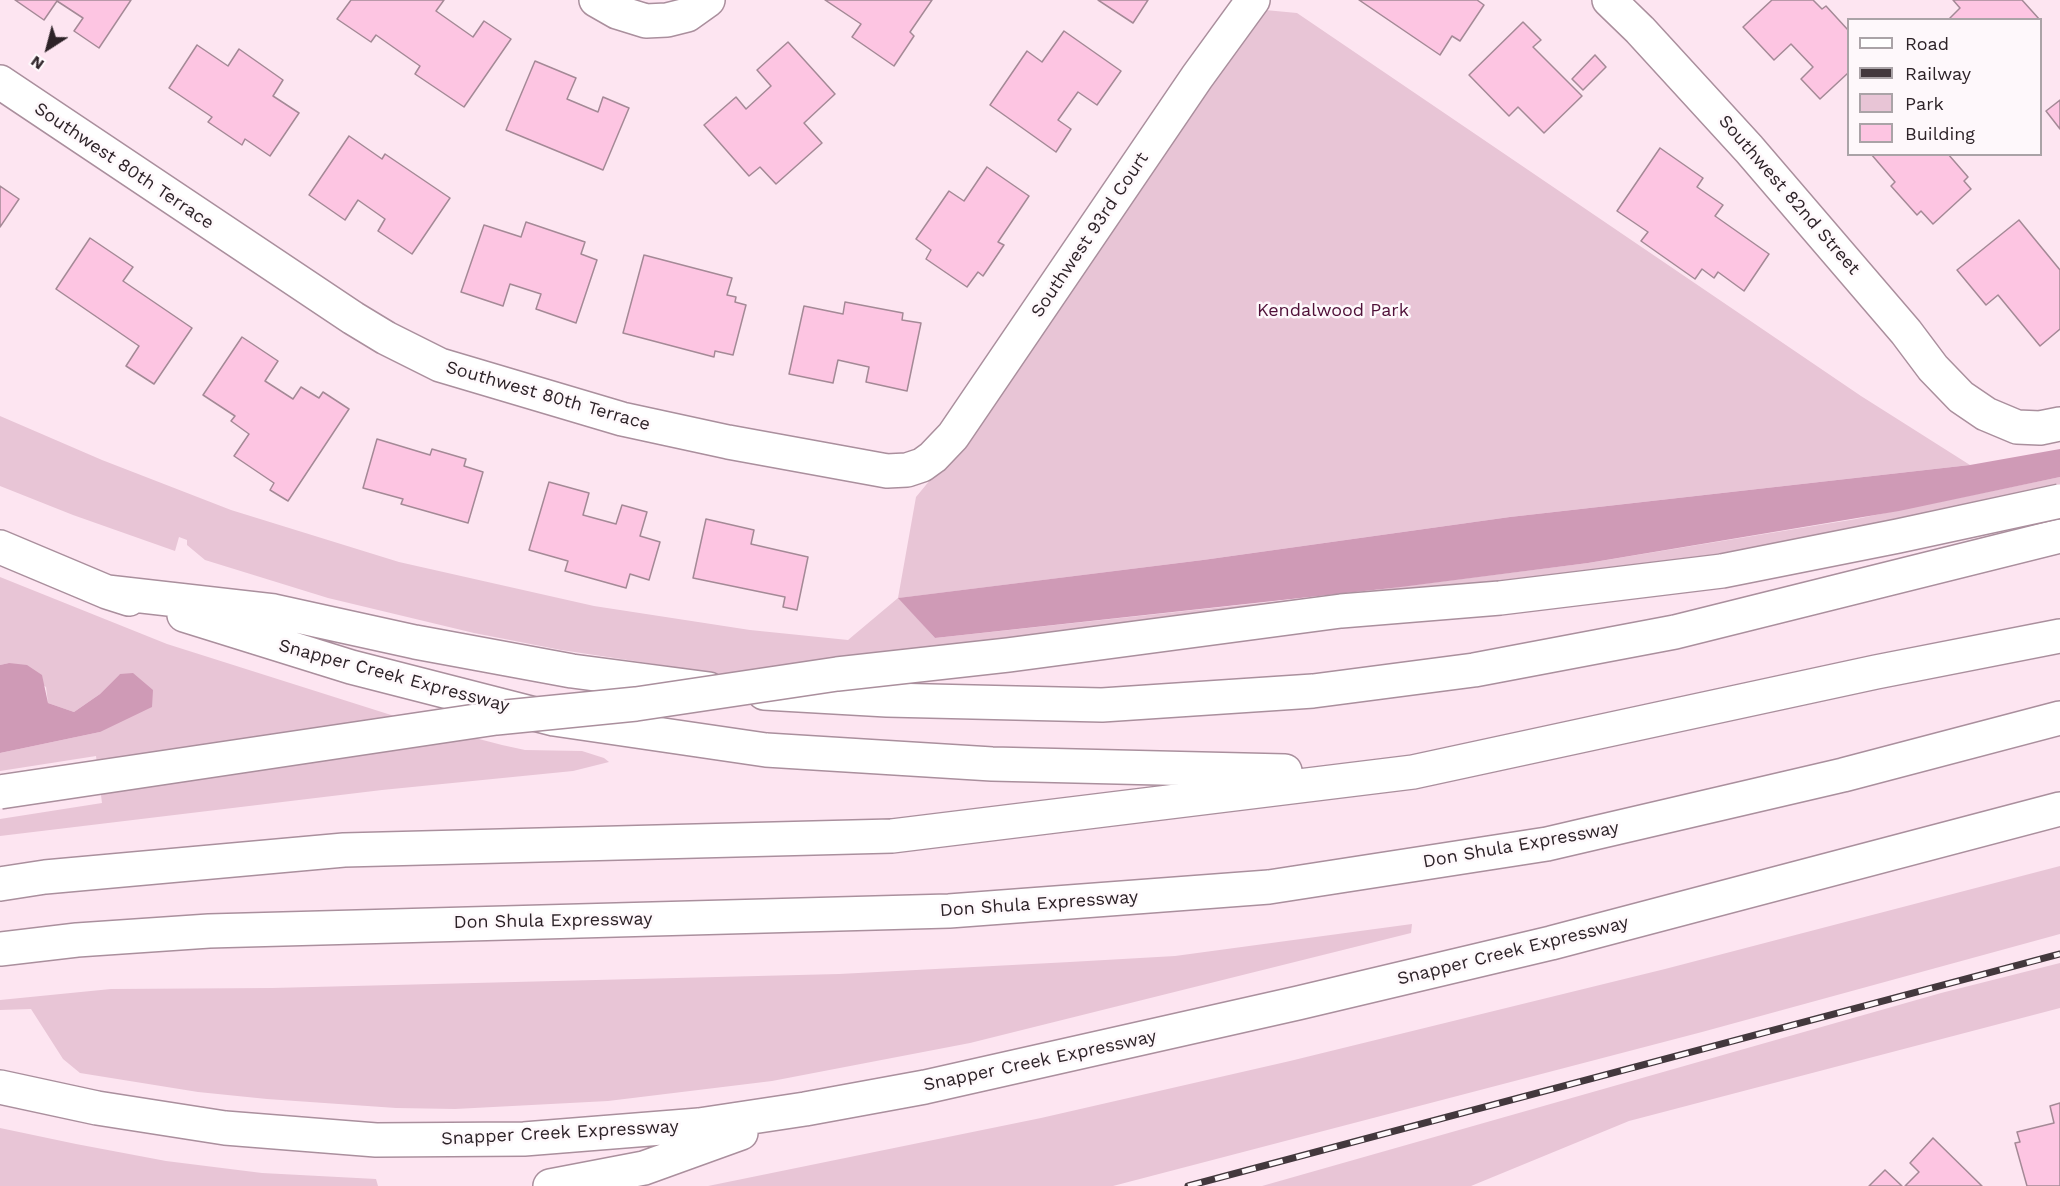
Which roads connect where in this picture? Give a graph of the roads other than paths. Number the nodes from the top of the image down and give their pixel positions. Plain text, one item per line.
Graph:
1 (596, 0) edge
2 (708, 0) edge
3 (1252, 0) edge
4 (1609, 0) edge
5 (0, 82) edge
6 (2060, 424) edge
7 (922, 465) joint
8 (2060, 501) edge
9 (2060, 536) edge
10 (0, 546) edge
11 (107, 592) junction
12 (2060, 636) edge
13 (2060, 718) edge
14 (1413, 772) junction
15 (0, 792) edge
16 (2060, 809) edge
17 (0, 884) edge
18 (0, 949) edge
19 (0, 1087) edge
20 (805, 1109) junction
21 (550, 1186) edge

1 - 2 main road
3 - 7 main road, Southwest 93rd Court
4 - 6 main road, Southwest 82nd Street
5 - 7 main road, Southwest 80th Terrace
8 - 15 main road, bridge
9 - 11 main road
10 - 11 main road, Snapper Creek Expressway
11 - 14 main road, Snapper Creek Expressway
12 - 14 main road
13 - 18 main road, Don Shula Expressway
14 - 17 main road
16 - 20 main road, Snapper Creek Expressway
19 - 20 main road, Snapper Creek Expressway
20 - 21 main road

